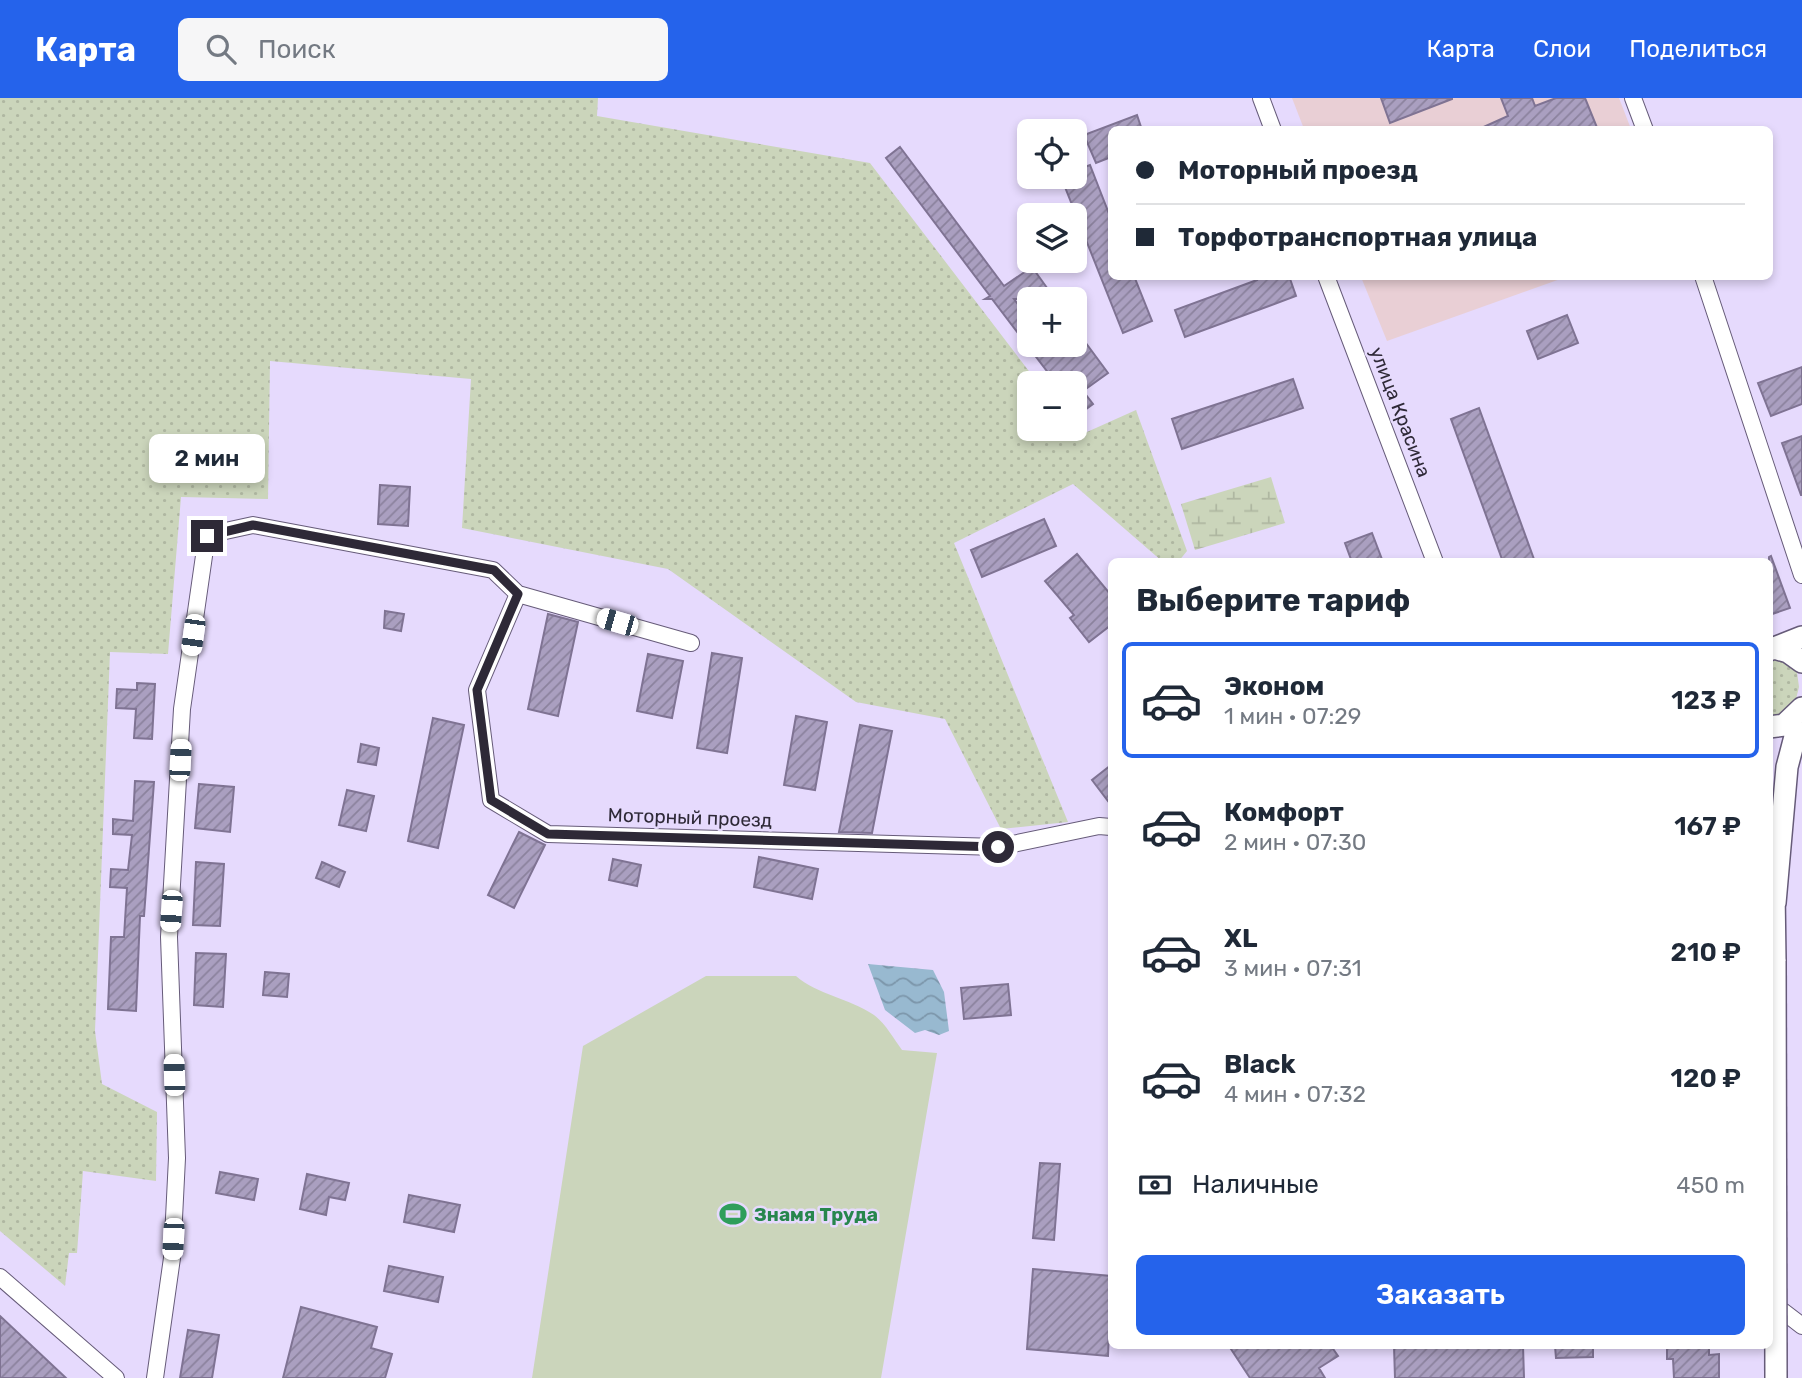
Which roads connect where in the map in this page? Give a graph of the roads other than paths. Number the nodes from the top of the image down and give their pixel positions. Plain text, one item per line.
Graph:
1 (1261, 98) edge
2 (1633, 98) edge
3 (1272, 126) edge
4 (1644, 126) edge
5 (1328, 280) edge
6 (1704, 280) edge
7 (1432, 558) edge
8 (1802, 575) edge
9 (518, 594) junction
10 (1802, 638) edge
11 (691, 643) dead end
12 (1773, 649) edge
13 (1773, 649) edge
14 (1802, 662) edge
15 (1802, 709) edge
16 (1773, 726) edge
17 (1108, 827) edge
18 (1773, 873) edge
19 (1775, 903) junction
20 (0, 1277) edge
21 (1773, 1308) edge
22 (1802, 1326) edge
23 (116, 1378) edge
24 (155, 1378) edge
25 (1776, 1378) edge

1 - 3 street
2 - 4 street
5 - 7 street, улица Красина
6 - 8 street
9 - 11 street
9 - 17 street, Моторный проезд
9 - 24 street
10 - 12 main road
13 - 14 main road
15 - 16 main road
15 - 19 main road
18 - 19 main road
19 - 25 main road, bridge
20 - 23 street
21 - 22 street

